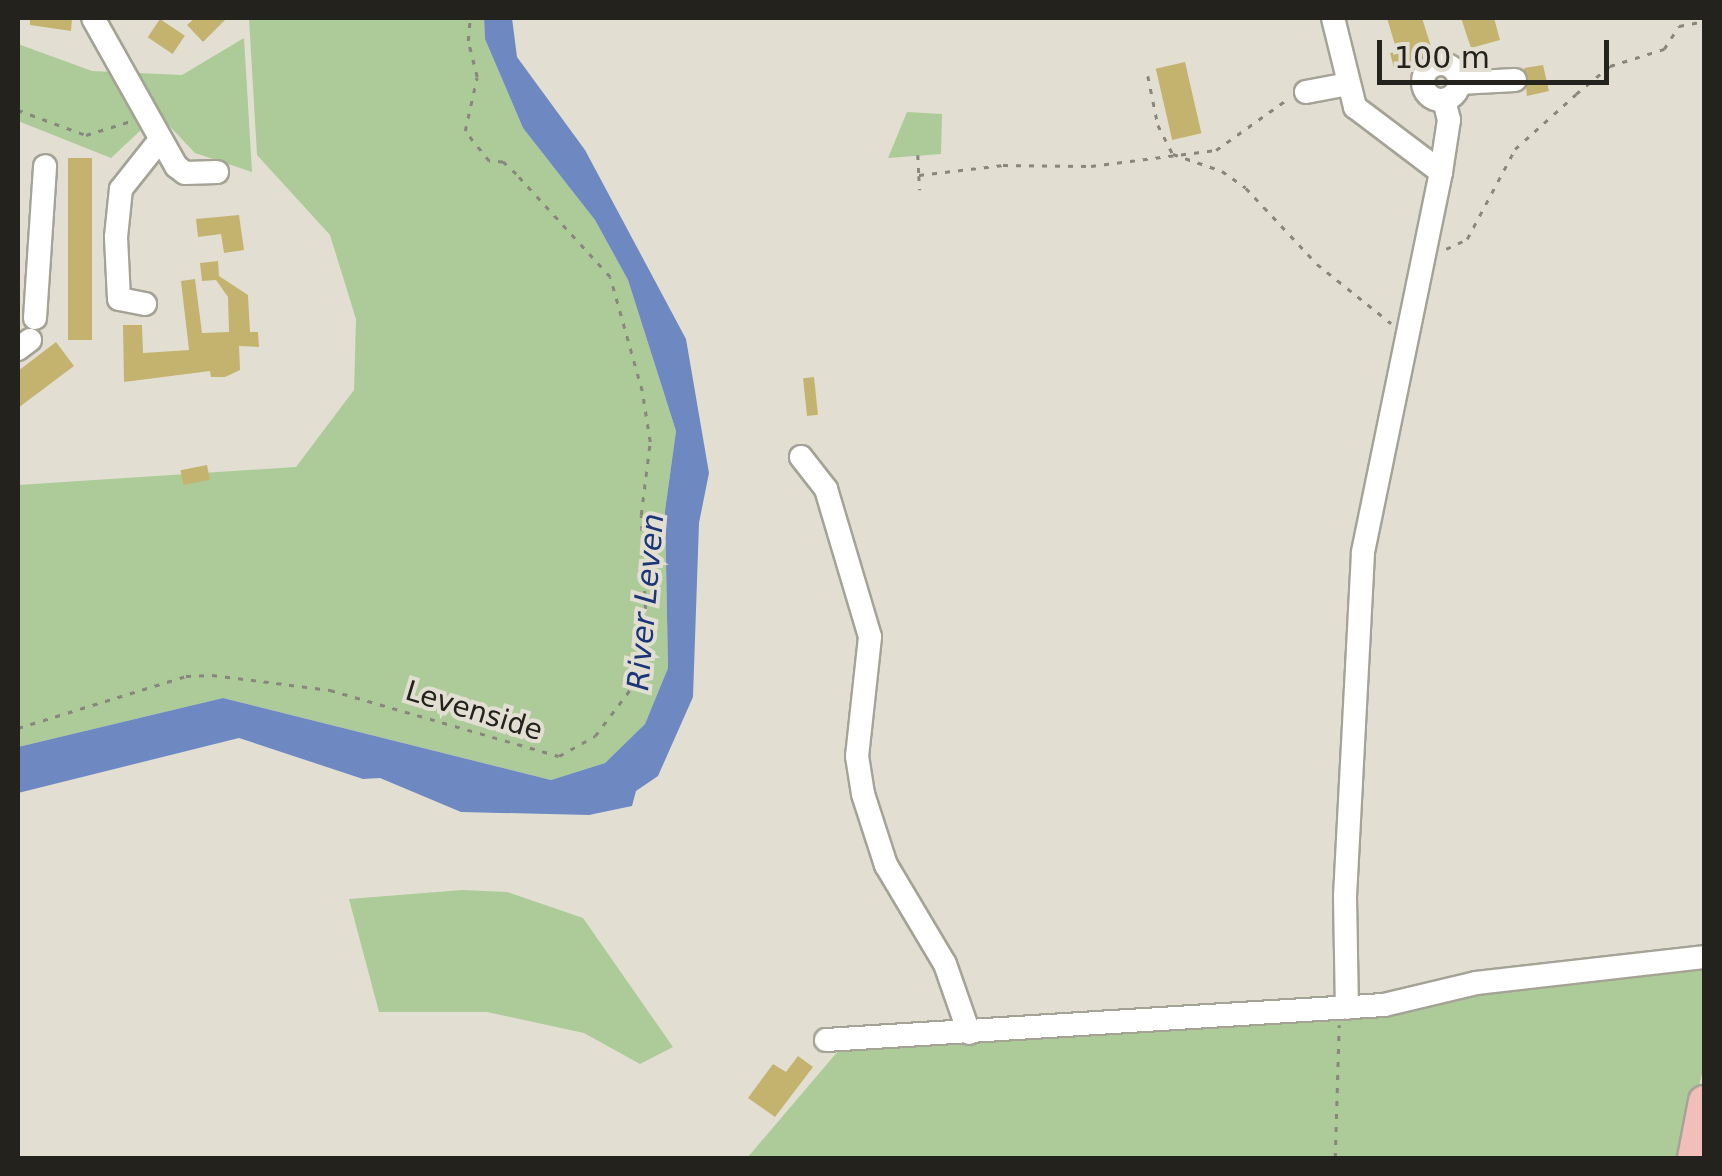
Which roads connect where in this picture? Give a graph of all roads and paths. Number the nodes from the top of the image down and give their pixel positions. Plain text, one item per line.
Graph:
1 (94, 18) edge
2 (470, 18) edge
3 (1333, 18) edge
4 (1704, 21) edge
5 (1148, 76) dead end
6 (1515, 80) dead end
7 (1348, 84) junction
8 (1306, 92) joint
9 (18, 110) edge
10 (151, 114) junction
11 (160, 140) junction
12 (1173, 154) junction
13 (918, 156) dead end
14 (45, 166) dead end
15 (217, 172) dead end
16 (1441, 172) junction
17 (919, 175) junction
18 (920, 190) dead end
19 (18, 209) edge
20 (42, 209) junction
21 (1425, 250) junction
22 (145, 304) dead end
23 (1408, 332) junction
24 (28, 336) edge
25 (800, 457) dead end
26 (18, 728) edge
27 (1704, 958) edge
28 (1343, 1008) junction
29 (969, 1033) junction
30 (826, 1040) dead end
31 (1704, 1101) edge
32 (1335, 1158) edge
33 (1693, 1158) edge

1 - 10 street
2 - 26 path, Levenside
3 - 7 street
4 - 21 path
5 - 12 path
6 - 16 street
7 - 8 street
7 - 16 street
8 - 12 path
9 - 10 path
10 - 11 street
11 - 15 street
11 - 22 street
12 - 17 path
12 - 23 path
13 - 17 path
14 - 20 street
16 - 21 street
17 - 18 path
19 - 20 street
20 - 24 street
21 - 23 street
23 - 28 street
25 - 29 street
27 - 28 street
28 - 29 street
28 - 32 path
29 - 30 street
31 - 33 main road

